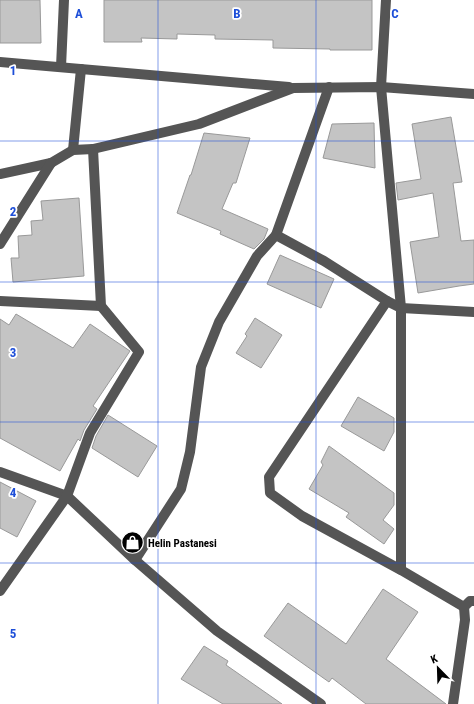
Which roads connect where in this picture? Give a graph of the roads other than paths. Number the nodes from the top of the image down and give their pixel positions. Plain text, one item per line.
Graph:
1 (64, 0) edge
2 (386, 0) edge
3 (0, 62) edge
4 (61, 67) junction
5 (81, 69) junction
6 (329, 87) junction
7 (381, 87) junction
8 (293, 88) junction
9 (474, 94) edge
10 (73, 150) junction
11 (93, 150) junction
12 (51, 163) junction
13 (0, 174) edge
14 (276, 234) junction
15 (0, 244) edge
16 (0, 301) edge
17 (387, 302) junction
18 (101, 306) junction
19 (401, 308) junction
20 (474, 312) edge
21 (0, 472) edge
22 (67, 496) junction
23 (135, 560) junction
24 (400, 570) junction
25 (0, 591) edge
26 (474, 601) edge
27 (464, 607) junction
28 (321, 704) edge
29 (453, 704) edge

1 - 4 street
2 - 7 street
3 - 4 street
4 - 5 street
5 - 8 street
5 - 10 street
6 - 7 street
6 - 8 street
6 - 14 street
7 - 9 street
7 - 19 street
8 - 11 street
10 - 11 street
10 - 12 street
11 - 18 street
12 - 13 street
12 - 15 street
14 - 17 street
14 - 23 street
16 - 18 street
17 - 19 street
17 - 24 street
18 - 22 street
19 - 20 street
19 - 24 street
21 - 22 street
22 - 23 street
22 - 25 street
23 - 28 street
24 - 27 street
26 - 27 street
27 - 29 street

